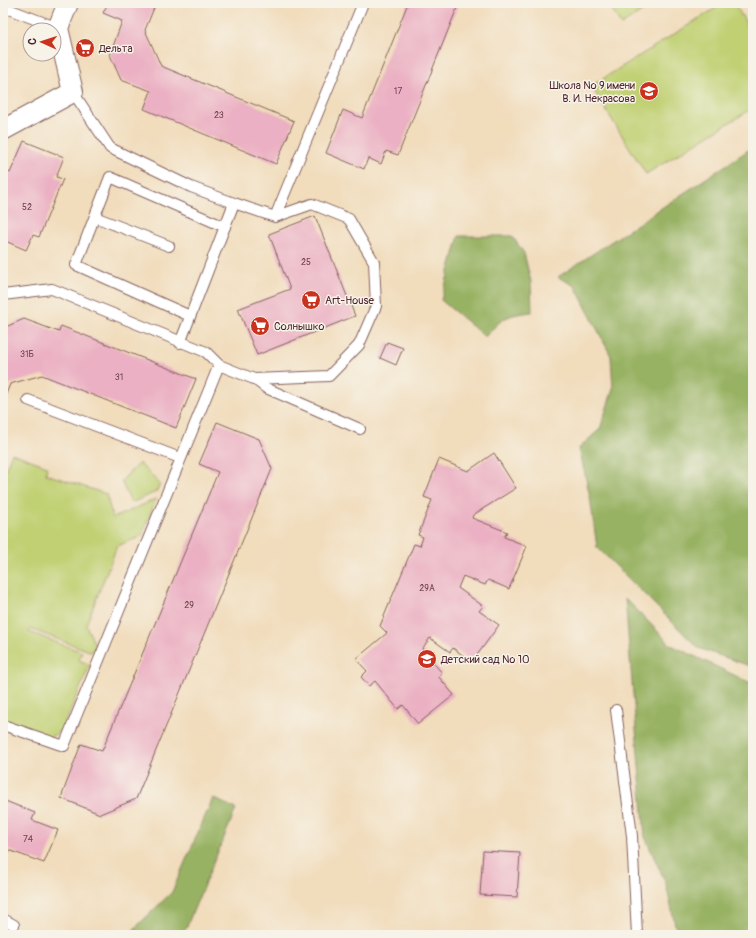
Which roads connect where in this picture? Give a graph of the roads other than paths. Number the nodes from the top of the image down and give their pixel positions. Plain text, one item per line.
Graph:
1 (68, 3) edge
2 (363, 3) edge
3 (3, 7) edge
4 (42, 22) edge
5 (60, 22) edge
6 (62, 45) edge
7 (73, 92) junction
8 (3, 130) edge
9 (234, 203) junction
10 (95, 217) junction
11 (275, 217) junction
12 (225, 227) junction
13 (169, 246) dead end
14 (3, 295) edge
15 (190, 316) junction
16 (180, 343) junction
17 (219, 365) junction
18 (254, 380) junction
19 (28, 400) dead end
20 (360, 429) dead end
21 (180, 458) junction
22 (616, 710) dead end
23 (3, 725) edge
24 (3, 919) edge
25 (14, 925) dead end
26 (637, 935) edge

1 - 5 street
2 - 11 lane
3 - 4 lane
6 - 7 street
7 - 8 street
7 - 9 lane
9 - 11 lane
9 - 12 lane
10 - 12 lane
10 - 13 lane
10 - 15 lane
11 - 18 lane
12 - 15 lane
14 - 16 lane
15 - 16 lane
16 - 17 lane
17 - 18 lane
17 - 21 lane
18 - 20 lane
19 - 21 lane
21 - 23 lane
22 - 26 lane
24 - 25 lane

